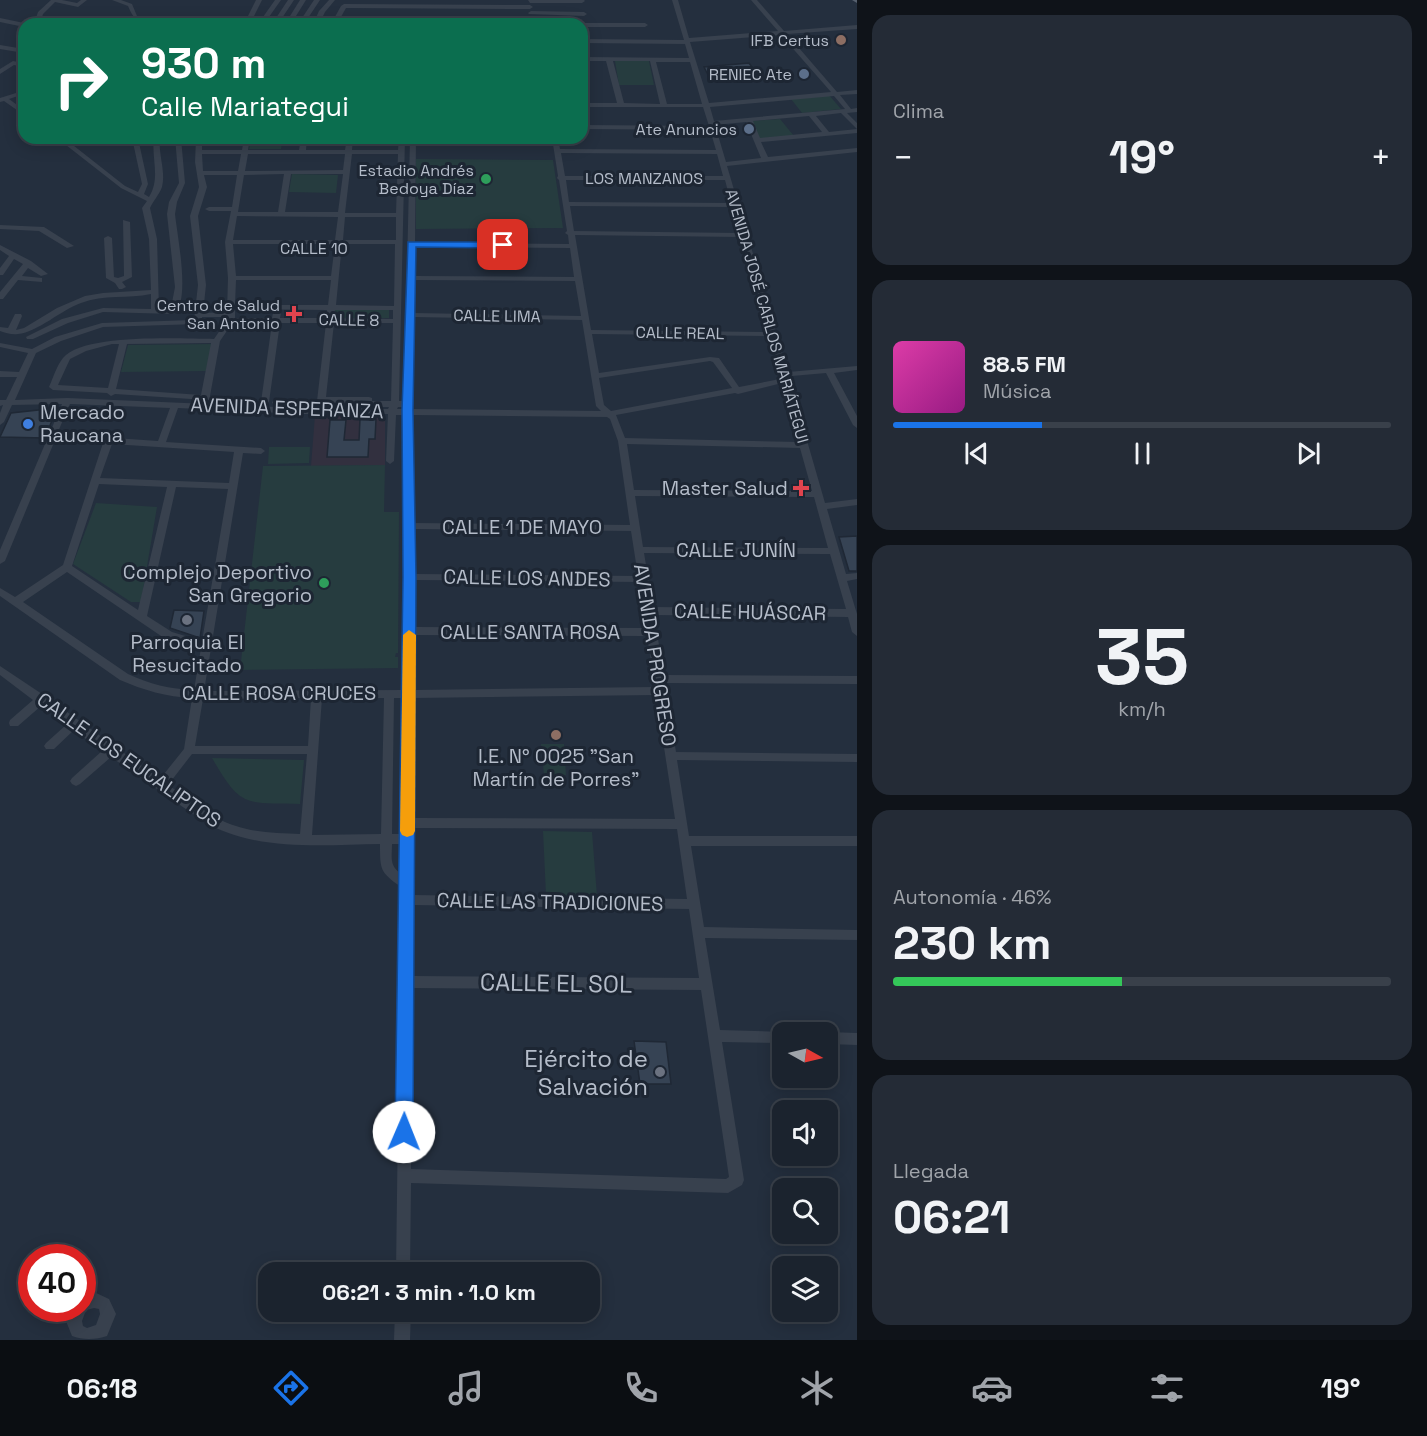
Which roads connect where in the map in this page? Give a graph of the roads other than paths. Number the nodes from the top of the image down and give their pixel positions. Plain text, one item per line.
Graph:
1 (54, 0) edge
2 (84, 0) edge
3 (115, 0) edge
4 (259, 0) edge
5 (278, 0) edge
6 (291, 0) edge
7 (303, 0) edge
8 (317, 0) edge
9 (332, 0) edge
10 (415, 0) edge
11 (450, 0) edge
12 (582, 0) edge
13 (675, 0) edge
14 (753, 0) edge
15 (530, 5) edge
16 (415, 8) junction
17 (450, 8) junction
18 (584, 14) junction
19 (643, 17) dead end
20 (39, 18) edge
21 (137, 18) edge
22 (250, 18) edge
23 (265, 18) edge
24 (279, 18) edge
25 (292, 18) edge
26 (305, 18) edge
27 (319, 18) edge
28 (337, 18) edge
29 (415, 18) edge
30 (584, 18) edge
31 (0, 20) edge
32 (18, 24) edge
33 (588, 25) edge
34 (645, 25) junction
35 (857, 27) edge
36 (782, 33) junction
37 (588, 41) edge
38 (648, 41) junction
39 (687, 41) junction
40 (0, 47) edge
41 (18, 50) edge
42 (588, 59) edge
43 (609, 59) junction
44 (653, 60) junction
45 (692, 60) junction
46 (18, 64) edge
47 (0, 72) edge
48 (857, 92) edge
49 (835, 94) junction
50 (6, 98) edge
51 (588, 105) edge
52 (706, 105) junction
53 (621, 106) junction
54 (664, 106) junction
55 (18, 108) edge
56 (850, 111) edge
57 (811, 114) junction
58 (749, 120) junction
59 (711, 125) junction
60 (588, 127) edge
61 (856, 132) edge
62 (824, 134) junction
63 (789, 137) junction
64 (758, 140) junction
65 (68, 144) edge
66 (136, 144) edge
67 (156, 144) edge
68 (179, 144) edge
69 (199, 144) edge
70 (246, 144) edge
71 (303, 144) edge
72 (349, 144) edge
73 (402, 144) edge
74 (413, 144) edge
75 (555, 144) edge
76 (857, 150) edge
77 (556, 151) junction
78 (198, 152) junction
79 (244, 152) junction
80 (302, 152) junction
81 (348, 152) junction
82 (402, 152) junction
83 (718, 152) junction
84 (835, 152) junction
85 (803, 155) junction
86 (765, 159) junction
87 (723, 164) junction
88 (241, 172) junction
89 (288, 172) junction
90 (346, 172) junction
91 (199, 173) junction
92 (560, 178) junction
93 (728, 178) junction
94 (140, 195) junction
95 (150, 200) junction
96 (565, 204) junction
97 (735, 205) junction
98 (209, 209) dead end
99 (233, 212) junction
100 (281, 214) junction
101 (342, 214) junction
102 (399, 214) junction
103 (126, 222) dead end
104 (0, 227) edge
105 (569, 233) junction
106 (745, 236) junction
107 (108, 238) dead end
108 (411, 244) junction
109 (230, 245) junction
110 (338, 245) junction
111 (398, 245) junction
112 (69, 246) dead end
113 (572, 246) junction
114 (0, 248) edge
115 (11, 254) junction
116 (0, 257) edge
117 (28, 263) junction
118 (0, 273) edge
119 (15, 278) junction
120 (232, 278) junction
121 (334, 278) junction
122 (411, 278) junction
123 (577, 279) junction
124 (118, 281) junction
125 (148, 292) dead end
126 (124, 295) junction
127 (0, 297) edge
128 (278, 307) junction
129 (331, 308) junction
130 (396, 308) junction
131 (155, 311) junction
132 (232, 313) junction
133 (200, 315) junction
134 (410, 315) junction
135 (18, 316) dead end
136 (584, 318) junction
137 (277, 319) junction
138 (330, 319) junction
139 (65, 321) junction
140 (396, 321) junction
141 (0, 329) edge
142 (11, 331) junction
143 (77, 332) junction
144 (587, 332) junction
145 (772, 334) junction
146 (30, 337) dead end
147 (216, 341) junction
148 (124, 342) junction
149 (0, 345) edge
150 (33, 352) junction
151 (857, 368) edge
152 (829, 370) junction
153 (0, 374) edge
154 (21, 375) junction
155 (396, 376) junction
156 (595, 376) junction
157 (784, 378) junction
158 (738, 391) junction
159 (111, 393) junction
160 (205, 398) junction
161 (67, 401) junction
162 (264, 402) junction
163 (321, 402) junction
164 (4, 403) edge
165 (175, 405) junction
166 (394, 407) junction
167 (408, 407) junction
168 (608, 414) junction
169 (0, 422) edge
170 (857, 425) edge
171 (54, 437) junction
172 (108, 441) junction
173 (622, 441) junction
174 (161, 444) junction
175 (803, 445) junction
176 (238, 449) junction
177 (261, 451) dead end
178 (390, 461) dead end
179 (95, 481) junction
180 (172, 484) junction
181 (233, 486) junction
182 (630, 493) junction
183 (817, 494) junction
184 (857, 502) edge
185 (821, 507) junction
186 (409, 526) junction
187 (636, 528) junction
188 (639, 550) junction
189 (833, 551) junction
190 (0, 561) edge
191 (68, 567) junction
192 (857, 576) edge
193 (410, 577) junction
194 (842, 578) junction
195 (643, 579) junction
196 (0, 591) edge
197 (15, 602) junction
198 (648, 610) junction
199 (851, 613) junction
200 (142, 616) junction
201 (409, 631) junction
202 (857, 631) edge
203 (651, 632) junction
204 (206, 646) junction
205 (0, 670) edge
206 (659, 679) junction
207 (857, 680) edge
208 (661, 691) junction
209 (198, 694) junction
210 (316, 694) junction
211 (389, 694) junction
212 (409, 694) junction
213 (41, 699) junction
214 (14, 723) dead end
215 (74, 724) junction
216 (50, 746) dead end
217 (110, 750) junction
218 (189, 750) junction
219 (313, 750) junction
220 (670, 756) junction
221 (857, 758) edge
222 (76, 781) dead end
223 (160, 786) junction
224 (407, 823) junction
225 (681, 824) junction
226 (306, 838) junction
227 (386, 839) junction
228 (407, 839) junction
229 (684, 841) junction
230 (857, 841) edge
231 (407, 885) junction
232 (407, 900) junction
233 (694, 904) junction
234 (699, 932) junction
235 (857, 935) edge
236 (406, 982) junction
237 (707, 984) junction
238 (715, 1036) junction
239 (772, 1037) edge
240 (838, 1038) edge
241 (857, 1039) edge
242 (404, 1176) junction
243 (403, 1262) edge
244 (96, 1301) edge
245 (75, 1322) edge
246 (403, 1322) edge
247 (86, 1338) edge
248 (402, 1340) edge

1 - 2 street
1 - 20 street
3 - 21 street
4 - 22 street
5 - 23 street
6 - 24 street
7 - 25 street
8 - 26 street
9 - 27 street
10 - 16 street
11 - 17 street
12 - 15 street
12 - 18 street
13 - 39 street, AVENIDA JOSÉ CARLOS MARIÁTEGUI
14 - 36 street
15 - 17 street
15 - 18 street
16 - 17 street
16 - 28 street
16 - 29 street
18 - 30 street
19 - 34 street
31 - 32 street
33 - 34 street
34 - 38 street
35 - 36 street
36 - 39 street
36 - 49 street
37 - 38 street
38 - 39 street
39 - 45 street, AVENIDA JOSÉ CARLOS MARIÁTEGUI
40 - 41 street
42 - 43 street
43 - 44 street
43 - 53 street
44 - 45 street
44 - 54 street
45 - 52 street, AVENIDA JOSÉ CARLOS MARIÁTEGUI
46 - 47 street
48 - 49 street
49 - 52 street
49 - 56 street
50 - 55 street
51 - 53 street
52 - 54 street
52 - 59 street, AVENIDA JOSÉ CARLOS MARIÁTEGUI
53 - 54 street
56 - 57 street
56 - 61 street
57 - 58 street
57 - 62 street
58 - 59 street
58 - 64 street
59 - 60 street
59 - 83 street, AVENIDA JOSÉ CARLOS MARIÁTEGUI
61 - 62 street
62 - 63 street
62 - 84 street
63 - 64 street
63 - 85 street
64 - 86 street
65 - 94 street
66 - 94 street
67 - 95 street
68 - 131 street
69 - 78 street
70 - 79 street
71 - 80 street
72 - 81 street
73 - 82 street
74 - 108 street
75 - 77 street, AVENIDA PROGRESO
76 - 84 street
77 - 83 street
77 - 92 street, AVENIDA PROGRESO
78 - 79 street
78 - 91 street
79 - 80 street
79 - 88 street
80 - 81 street
81 - 82 street
81 - 90 street
82 - 102 street
83 - 87 street, AVENIDA JOSÉ CARLOS MARIÁTEGUI
84 - 85 street
85 - 86 street
86 - 87 street
87 - 93 street, AVENIDA JOSÉ CARLOS MARIÁTEGUI
88 - 89 street
88 - 91 street
88 - 99 street
89 - 90 street
89 - 100 street
90 - 101 street
91 - 133 street
92 - 93 street, LOS MANZANOS
92 - 96 street, AVENIDA PROGRESO
93 - 97 street, AVENIDA JOSÉ CARLOS MARIÁTEGUI
94 - 95 street
95 - 131 street
96 - 97 street
96 - 105 street, AVENIDA PROGRESO
97 - 106 street, AVENIDA JOSÉ CARLOS MARIÁTEGUI
98 - 99 street
99 - 100 street
99 - 109 street
100 - 101 street
101 - 102 street
101 - 110 street
102 - 111 street
103 - 124 street
104 - 112 street
105 - 106 street
105 - 113 street, AVENIDA PROGRESO
106 - 145 street, AVENIDA JOSÉ CARLOS MARIÁTEGUI
107 - 124 street
108 - 113 street
108 - 122 street
109 - 110 street, CALLE 10
109 - 120 street
110 - 111 street, CALLE 10
110 - 121 street
111 - 130 street
113 - 123 street, AVENIDA PROGRESO
114 - 115 street
115 - 116 street
115 - 117 street
115 - 118 street
117 - 119 street
117 - 119 street
119 - 127 street
120 - 121 street
120 - 132 street
121 - 129 street
122 - 123 street
122 - 134 street
123 - 136 street, AVENIDA PROGRESO
124 - 126 street
125 - 126 street
126 - 142 street
128 - 129 street
128 - 132 street
128 - 137 street
129 - 130 street
129 - 138 street
130 - 140 street
131 - 139 street
132 - 133 street
132 - 137 street, CALLE 8
132 - 147 street
133 - 143 street
134 - 136 street, CALLE LIMA
134 - 167 street
135 - 142 street
136 - 144 street, AVENIDA PROGRESO
137 - 138 street, CALLE 8
137 - 162 street
138 - 140 street, CALLE 8
138 - 163 street
139 - 143 street
139 - 146 street
140 - 155 street
141 - 142 street
143 - 150 street
144 - 145 street, CALLE REAL
144 - 156 street, AVENIDA PROGRESO
145 - 157 street, AVENIDA JOSÉ CARLOS MARIÁTEGUI
147 - 148 street
147 - 160 street
148 - 159 street
148 - 159 street
149 - 150 street
150 - 154 street
151 - 152 street, AVENIDA ESPERANZA
152 - 157 street, AVENIDA ESPERANZA
152 - 170 street
153 - 154 street
154 - 164 street
155 - 163 street
155 - 166 street
156 - 158 street
156 - 168 street, AVENIDA PROGRESO
157 - 158 street, AVENIDA ESPERANZA
157 - 175 street, AVENIDA JOSÉ CARLOS MARIÁTEGUI
158 - 168 street, AVENIDA ESPERANZA
159 - 160 street
160 - 162 street
161 - 164 street, AVENIDA ESPERANZA
161 - 165 street, AVENIDA ESPERANZA
161 - 171 street
162 - 163 street
163 - 166 street
164 - 169 street
165 - 166 street, AVENIDA ESPERANZA
165 - 174 street
166 - 167 street, AVENIDA ESPERANZA
166 - 178 street
167 - 168 street, AVENIDA ESPERANZA
167 - 186 street
168 - 173 street, AVENIDA PROGRESO
171 - 172 street
171 - 190 street
172 - 174 street
172 - 179 street
173 - 175 street
173 - 182 street, AVENIDA PROGRESO
174 - 176 street
175 - 183 street, AVENIDA JOSÉ CARLOS MARIÁTEGUI
176 - 177 street
176 - 181 street
179 - 180 street
179 - 191 street
180 - 181 street
180 - 200 street
181 - 204 street
182 - 183 street
182 - 187 street, AVENIDA PROGRESO
183 - 185 street, AVENIDA JOSÉ CARLOS MARIÁTEGUI
184 - 185 street
185 - 189 street, AVENIDA JOSÉ CARLOS MARIÁTEGUI
186 - 187 street, CALLE 1 DE MAYO
186 - 193 street
187 - 188 street, AVENIDA PROGRESO
188 - 189 street, CALLE JUNÍN
188 - 195 street, AVENIDA PROGRESO
189 - 194 street, AVENIDA JOSÉ CARLOS MARIÁTEGUI
191 - 197 street
191 - 200 street
192 - 194 street
193 - 195 street, CALLE LOS ANDES
193 - 201 street
194 - 199 street, AVENIDA JOSÉ CARLOS MARIÁTEGUI
195 - 198 street, AVENIDA PROGRESO
196 - 197 street, CALLE ROSA CRUCES
197 - 209 street, CALLE ROSA CRUCES
198 - 199 street, CALLE HUÁSCAR
198 - 203 street, AVENIDA PROGRESO
199 - 202 street, AVENIDA JOSÉ CARLOS MARIÁTEGUI
200 - 204 street
201 - 203 street, CALLE SANTA ROSA
201 - 212 street
203 - 206 street, AVENIDA PROGRESO
204 - 209 street
205 - 213 street, CALLE LOS EUCALIPTOS
206 - 207 street
206 - 208 street, AVENIDA PROGRESO
208 - 212 street, CALLE ROSA CRUCES
208 - 220 street, AVENIDA PROGRESO
209 - 210 street, CALLE ROSA CRUCES
209 - 218 street
210 - 211 street, CALLE ROSA CRUCES
210 - 219 street
211 - 212 street, CALLE ROSA CRUCES
211 - 227 street
212 - 224 street
213 - 214 street
213 - 215 street, CALLE LOS EUCALIPTOS
215 - 216 street
215 - 217 street, CALLE LOS EUCALIPTOS
217 - 222 street
217 - 223 street, CALLE LOS EUCALIPTOS
218 - 219 street
218 - 223 street
219 - 226 street
220 - 221 street
220 - 225 street, AVENIDA PROGRESO
223 - 226 street, CALLE LOS EUCALIPTOS
224 - 225 street
224 - 228 street
225 - 229 street, AVENIDA PROGRESO
226 - 227 street, CALLE LOS EUCALIPTOS
227 - 228 street, CALLE LOS EUCALIPTOS
227 - 231 street
228 - 231 street
229 - 230 street
229 - 233 street, AVENIDA PROGRESO
231 - 232 street
232 - 233 street, CALLE LAS TRADICIONES
232 - 236 street
233 - 234 street, AVENIDA PROGRESO
234 - 235 street
234 - 237 street, AVENIDA PROGRESO
236 - 237 street, CALLE EL SOL
236 - 242 street
237 - 238 street, AVENIDA PROGRESO
238 - 239 street
238 - 242 street, AVENIDA PROGRESO
240 - 241 street
242 - 243 street
244 - 247 street
245 - 247 street
246 - 248 street

